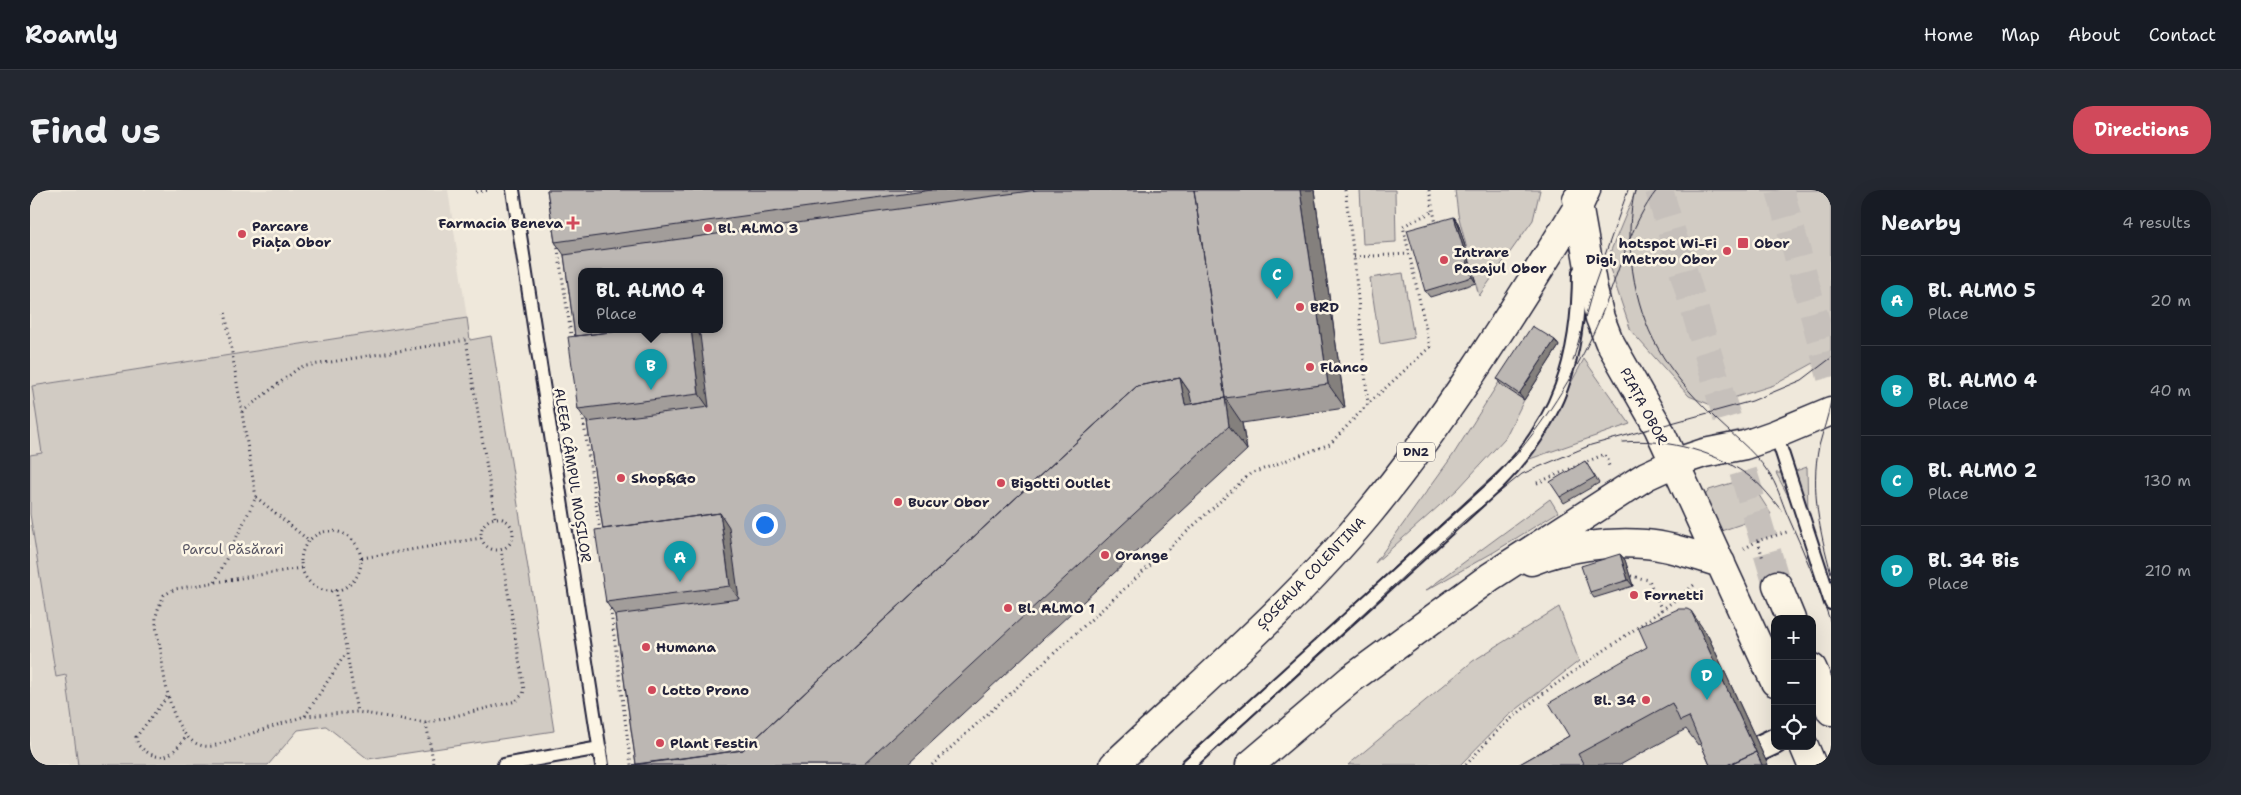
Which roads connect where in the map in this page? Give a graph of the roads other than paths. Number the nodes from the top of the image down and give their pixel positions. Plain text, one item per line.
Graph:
1 (513, 190) edge
2 (1580, 195) edge
3 (1831, 411) edge
4 (1776, 434) junction
5 (1674, 463) junction
6 (1721, 563) junction
7 (1770, 573) tunnel mouth
8 (1490, 577) junction
9 (1831, 602) edge
10 (1789, 615) edge
11 (1771, 673) edge
12 (1816, 677) edge
13 (1831, 712) edge
14 (600, 748) junction
15 (1806, 750) edge
16 (504, 765) edge
17 (602, 765) edge
18 (1114, 765) edge
19 (1188, 765) edge
20 (1250, 765) edge
21 (1812, 765) edge

1 - 14 lane, ALEEA CÂMPUL MOȘILOR
2 - 5 main road, PIAȚA OBOR
2 - 18 main road, ȘOSEAUA COLENTINA / DN2
2 - 19 lane
3 - 4 main road
4 - 5 main road
4 - 9 lane
5 - 6 main road, PIAȚA OBOR
5 - 8 main road
6 - 8 main road
6 - 11 main road, PIAȚA OBOR
7 - 10 main road
8 - 20 main road
12 - 13 main road
14 - 16 lane
14 - 17 lane, ALEEA CÂMPUL MOȘILOR
15 - 21 main road

